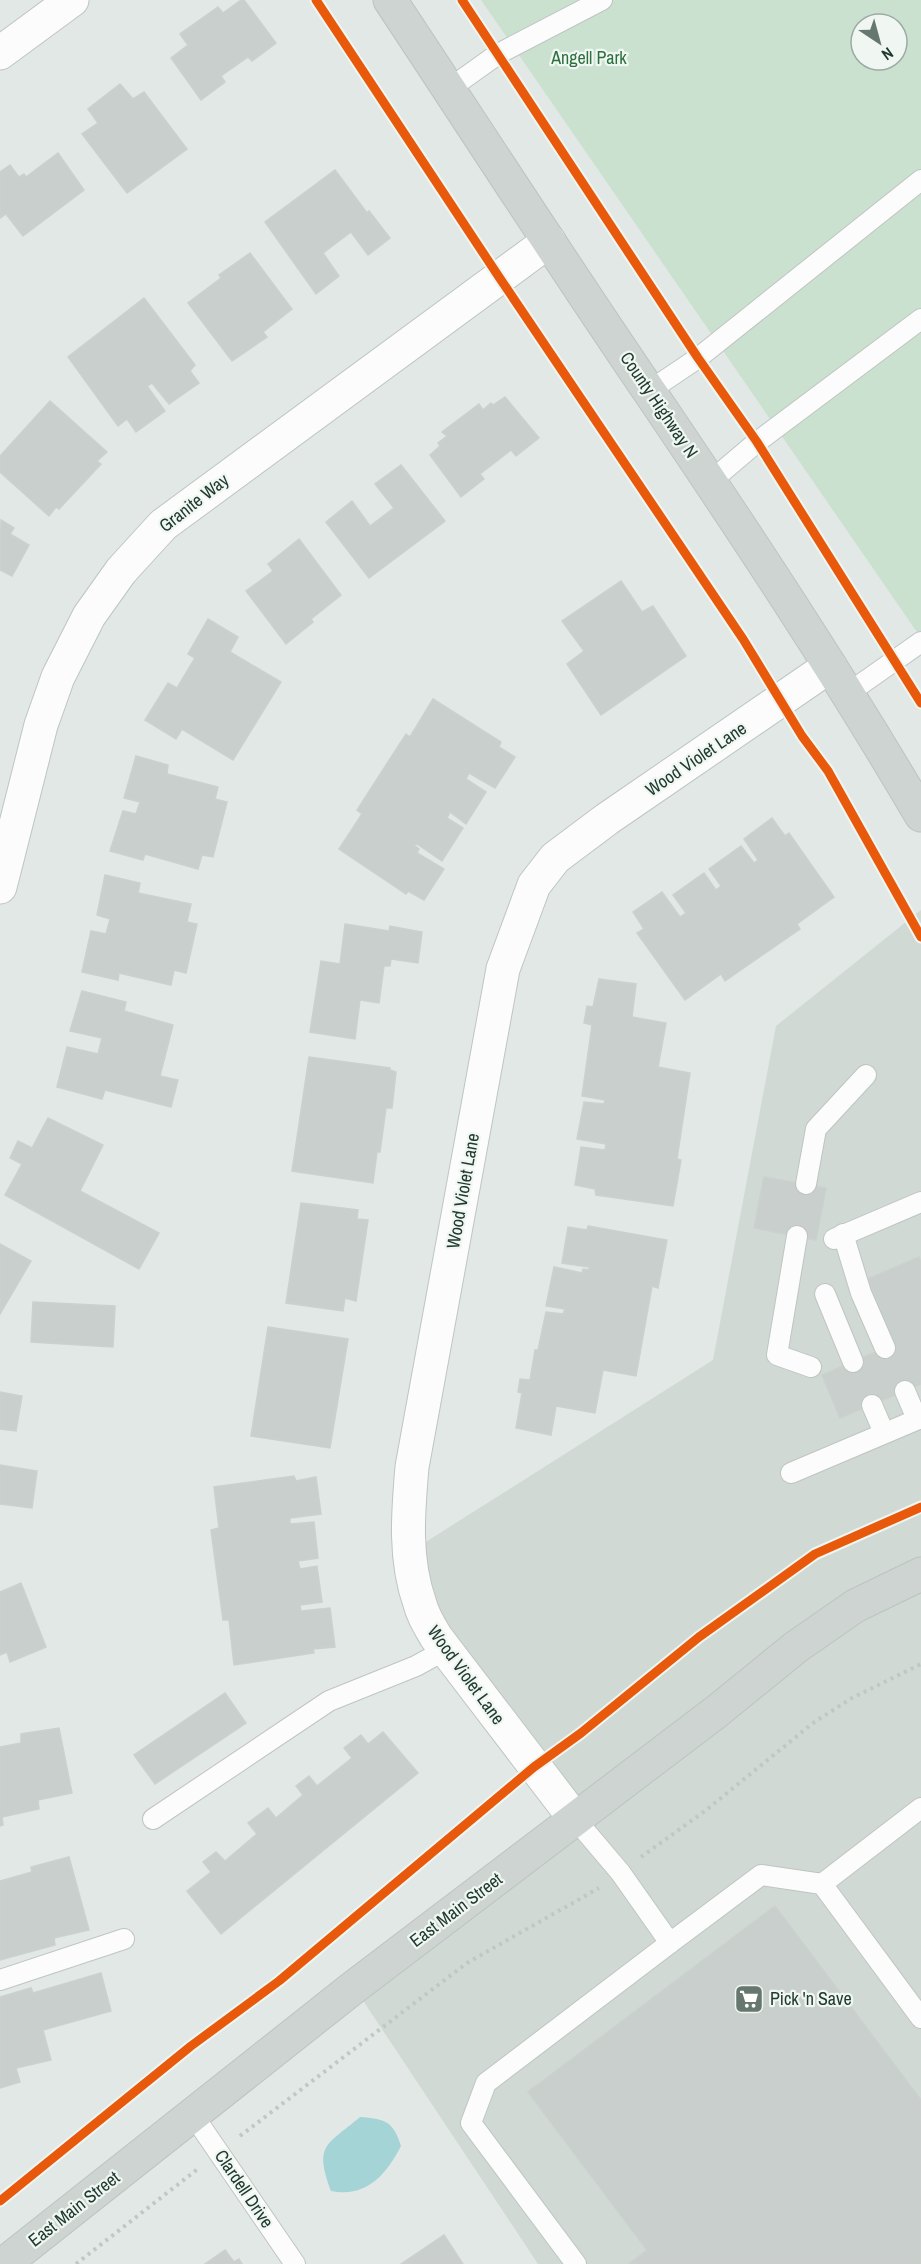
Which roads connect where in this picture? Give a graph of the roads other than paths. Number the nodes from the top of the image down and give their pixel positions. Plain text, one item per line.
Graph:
1 (72, 0) edge
2 (390, 0) edge
3 (592, 3) edge
4 (0, 52) edge
5 (449, 89) junction
6 (921, 180) edge
7 (549, 241) junction
8 (921, 320) edge
9 (649, 392) junction
10 (711, 481) junction
11 (921, 642) edge
12 (830, 666) junction
13 (847, 694) junction
14 (921, 815) edge
15 (0, 887) edge
16 (866, 1076) dead end
17 (806, 1184) dead end
18 (918, 1210) edge
19 (797, 1236) dead end
20 (825, 1294) dead end
21 (885, 1348) dead end
22 (853, 1362) dead end
23 (811, 1366) dead end
24 (904, 1391) dead end
25 (872, 1405) dead end
26 (919, 1418) edge
27 (884, 1433) junction
28 (791, 1473) dead end
29 (921, 1574) edge
30 (445, 1650) junction
31 (921, 1808) edge
32 (153, 1819) dead end
33 (575, 1819) junction
34 (822, 1884) junction
35 (124, 1938) dead end
36 (670, 1943) junction
37 (0, 1980) edge
38 (921, 2018) edge
39 (193, 2115) junction
40 (4, 2264) edge
41 (295, 2264) edge
42 (576, 2264) edge

1 - 4 street
2 - 5 main road, County Highway N
3 - 5 lane
5 - 7 main road, County Highway N
6 - 9 lane
7 - 9 main road, County Highway N
7 - 15 street, Granite Way
8 - 10 lane
9 - 10 main road, County Highway N
10 - 12 main road, County Highway N
11 - 13 lane
12 - 13 main road, County Highway N
12 - 30 street, Wood Violet Lane
13 - 14 main road, County Highway N
16 - 17 lane
18 - 21 lane
19 - 23 lane
20 - 22 lane
24 - 26 lane
25 - 27 lane
26 - 27 lane
27 - 28 lane
29 - 33 main road, East Main Street
30 - 32 lane
30 - 33 street, Wood Violet Lane
31 - 34 lane
33 - 36 lane
33 - 39 main road, East Main Street
34 - 36 lane
34 - 38 lane
35 - 37 lane
36 - 42 lane
39 - 40 main road, East Main Street
39 - 41 lane, Clardell Drive

